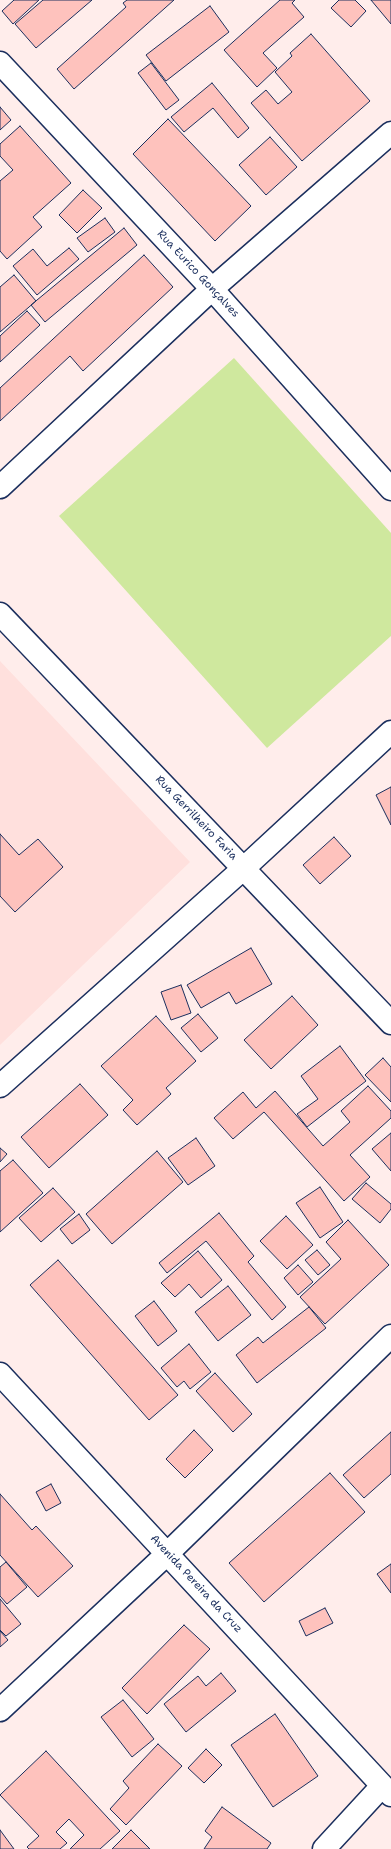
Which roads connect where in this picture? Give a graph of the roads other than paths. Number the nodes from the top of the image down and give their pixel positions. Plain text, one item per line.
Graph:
1 (0, 63) edge
2 (391, 133) edge
3 (212, 289) junction
4 (0, 487) edge
5 (391, 489) edge
6 (0, 614) edge
7 (391, 732) edge
8 (244, 868) junction
9 (391, 1023) edge
10 (0, 1086) edge
11 (391, 1336) edge
12 (0, 1374) edge
13 (168, 1553) junction
14 (0, 1710) edge
15 (387, 1790) edge
16 (324, 1849) edge

1 - 3 street, Rua Eurico Gonçalves
2 - 3 street
3 - 4 street
3 - 5 street, Rua Eurico Gonçalves
6 - 8 street, Rua Gerrilheiro Faria
7 - 8 street
8 - 9 street, Rua Gerrilheiro Faria
8 - 10 street
11 - 13 street
12 - 13 street, Avenida Pereira da Cruz
13 - 14 street
13 - 15 street, Avenida Pereira da Cruz
15 - 16 street

